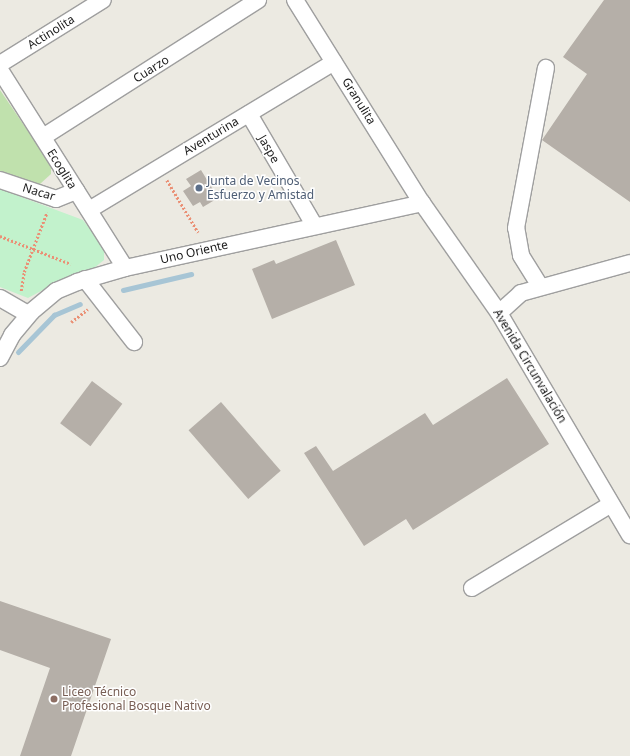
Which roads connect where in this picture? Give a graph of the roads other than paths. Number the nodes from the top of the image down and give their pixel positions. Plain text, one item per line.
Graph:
1 (103, 0) edge
2 (258, 0) edge
3 (295, 0) edge
4 (334, 62) junction
5 (0, 64) edge
6 (546, 68) dead end
7 (0, 70) edge
8 (249, 114) junction
9 (43, 137) junction
10 (0, 180) edge
11 (76, 191) junction
12 (422, 203) junction
13 (88, 210) junction
14 (314, 226) junction
15 (630, 263) edge
16 (125, 268) junction
17 (85, 279) junction
18 (540, 286) junction
19 (0, 298) edge
20 (499, 313) junction
21 (28, 314) junction
22 (134, 342) dead end
23 (0, 358) edge
24 (612, 504) junction
25 (630, 535) edge
26 (472, 588) dead end

1 - 5 street, Actinolita
2 - 9 street, Cuarzo
3 - 4 street, Granulita
4 - 8 street, Aventurina
4 - 12 street, Granulita
6 - 18 street
7 - 9 street, Ecoglita
8 - 13 street, Aventurina
8 - 14 street, Jaspe
9 - 11 street, Ecoglita
10 - 11 street, Nacar
11 - 13 street, Ecoglita
12 - 14 street, Uno Oriente
12 - 20 street, Avenida Circunvalación
13 - 16 street, Ecoglita
14 - 16 street, Uno Oriente
15 - 18 street
16 - 17 street, Uno Oriente
17 - 21 street, Uno Oriente
17 - 22 street
18 - 20 street
19 - 21 street
20 - 24 street, Avenida Circunvalación
21 - 23 street, Uno Oriente
24 - 25 street, Avenida Circunvalación
24 - 26 street

